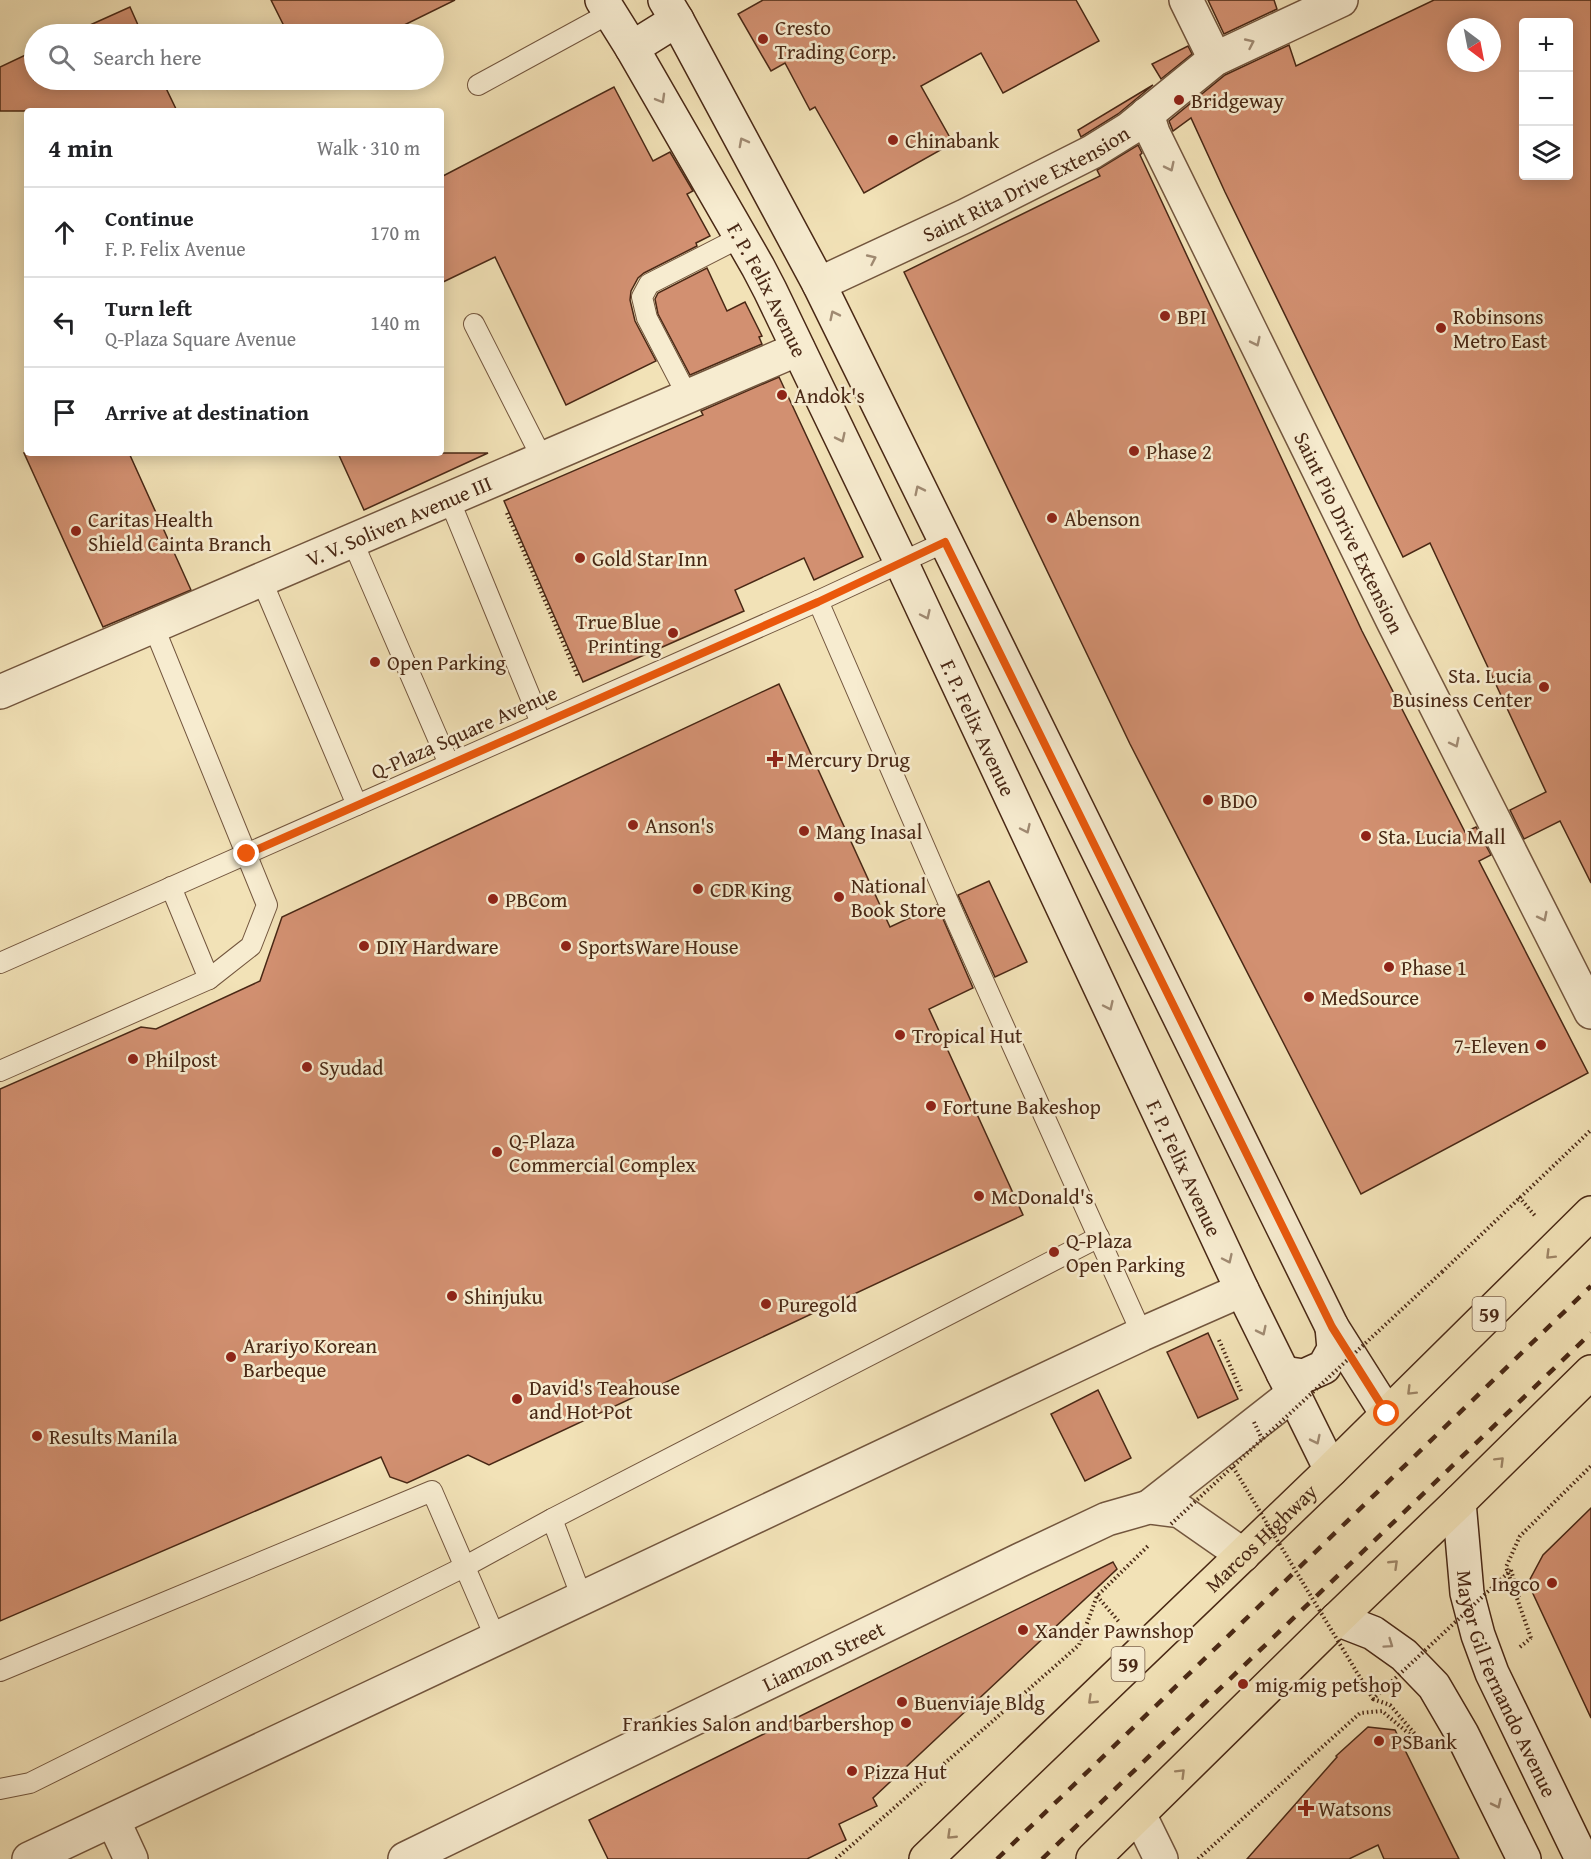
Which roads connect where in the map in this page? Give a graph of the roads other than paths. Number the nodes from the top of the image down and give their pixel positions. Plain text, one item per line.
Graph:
1 (1186, 0) edge
2 (1334, 2) edge
3 (606, 6) edge
4 (671, 10) edge
5 (632, 48) junction
6 (1215, 58) junction
7 (478, 85) dead end
8 (1147, 114) junction
9 (741, 237) junction
10 (819, 284) junction
11 (474, 324) dead end
12 (798, 349) junction
13 (687, 395) junction
14 (542, 458) junction
15 (449, 499) junction
16 (352, 540) junction
17 (945, 542) junction
18 (901, 562) junction
19 (261, 579) junction
20 (818, 602) junction
21 (153, 625) junction
22 (0, 692) edge
23 (541, 723) junction
24 (449, 764) junction
25 (357, 805) junction
26 (247, 854) junction
27 (171, 887) junction
28 (0, 963) edge
29 (209, 979) junction
30 (1591, 1012) edge
31 (0, 1071) edge
32 (1591, 1213) edge
33 (1098, 1237) junction
34 (1242, 1290) junction
35 (1332, 1327) junction
36 (1142, 1334) junction
37 (1591, 1371) edge
38 (1288, 1383) junction
39 (1387, 1414) junction
40 (1331, 1470) junction
41 (1459, 1502) junction
42 (552, 1519) junction
43 (1161, 1521) junction
44 (1243, 1555) junction
45 (464, 1567) junction
46 (582, 1599) junction
47 (1337, 1618) junction
48 (496, 1639) junction
49 (0, 1671) edge
50 (0, 1789) edge
51 (1139, 1814) junction
52 (113, 1820) junction
53 (29, 1859) edge
54 (131, 1859) edge
55 (405, 1859) edge
56 (926, 1859) edge
57 (1094, 1859) edge
58 (1161, 1859) edge
59 (1524, 1859) edge
60 (1582, 1859) edge

1 - 6 street
6 -> 2 street, Saint Rita Drive Extension
3 - 5 street, F. P. Felix Avenue
3 - 7 lane
4 - 5 street
10 -> 4 street
5 -> 9 street, F. P. Felix Avenue
6 - 8 street, Saint Rita Drive Extension
10 -> 8 street, Saint Rita Drive Extension
8 -> 30 street, Saint Pio Drive Extension
9 - 12 street, F. P. Felix Avenue
9 - 13 lane
17 -> 10 street
11 - 14 lane
12 - 13 street, V. V. Soliven Avenue III
12 -> 18 street, F. P. Felix Avenue
13 - 14 street, V. V. Soliven Avenue III
14 - 15 street, V. V. Soliven Avenue III
15 - 16 street, V. V. Soliven Avenue III
15 - 23 lane
16 - 19 street, V. V. Soliven Avenue III
16 - 24 lane
17 - 18 lane, Q-Plaza Square Avenue
17 - 35 street
18 - 20 lane, Q-Plaza Square Avenue
18 -> 34 street, F. P. Felix Avenue
19 - 21 street, V. V. Soliven Avenue III
19 - 25 lane
20 - 23 lane, Q-Plaza Square Avenue
20 - 33 lane
21 - 22 street, V. V. Soliven Avenue III
21 - 26 lane
23 - 24 lane, Q-Plaza Square Avenue
24 - 25 lane, Q-Plaza Square Avenue
25 - 26 lane, Q-Plaza Square Avenue
26 - 27 lane, Q-Plaza Square Avenue
26 - 29 lane
27 - 28 lane, Q-Plaza Square Avenue
27 - 29 lane
29 - 31 lane
32 -> 39 main road, Marcos Highway / 59
33 - 36 lane
33 - 42 lane
34 - 36 street
34 -> 38 street, F. P. Felix Avenue
35 - 38 street
35 - 39 street
36 - 46 street
41 -> 37 main road
38 -> 40 street, F. P. Felix Avenue
38 - 43 street
39 - 40 main road, Marcos Highway / 59
40 - 44 main road, Marcos Highway / 59
47 -> 41 main road
41 - 60 street, Mayor Gil Fernando Avenue
42 - 45 lane
42 - 46 lane
43 - 44 street, Liamzon Street
43 - 55 street, Liamzon Street
44 -> 56 main road, Marcos Highway / 59
45 - 48 lane
45 - 49 lane
45 - 50 lane
46 - 48 street
51 -> 47 main road
47 -> 59 street
48 - 52 street
51 - 57 main road
51 - 58 street
52 - 53 street
52 - 54 street

